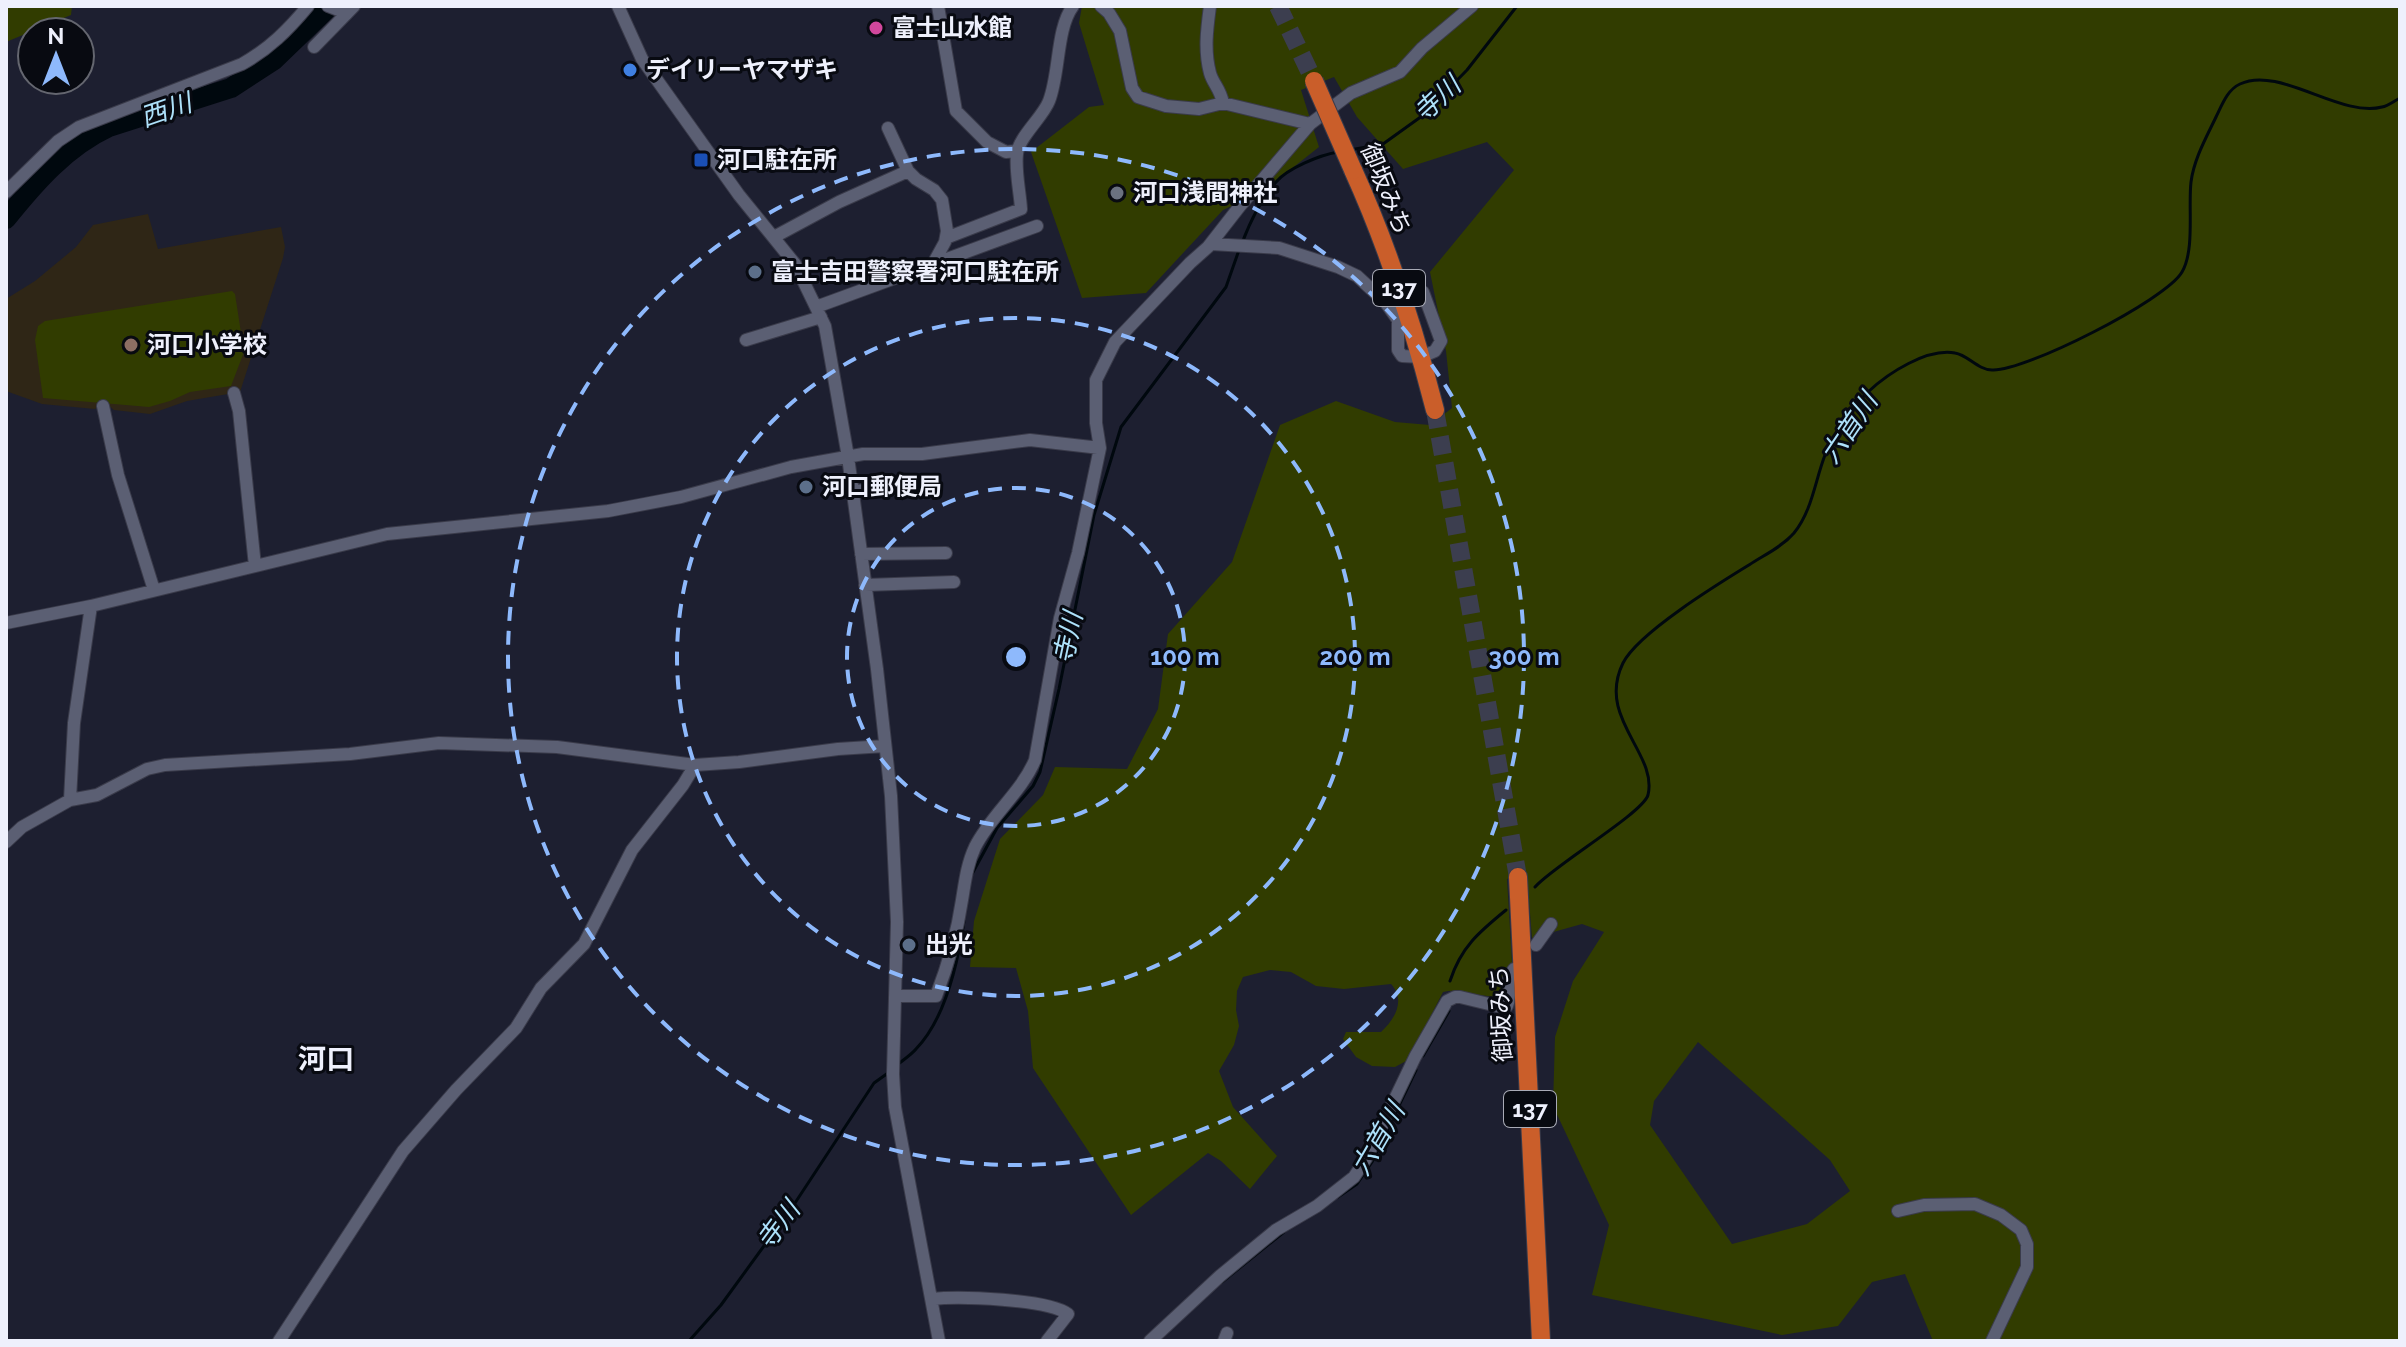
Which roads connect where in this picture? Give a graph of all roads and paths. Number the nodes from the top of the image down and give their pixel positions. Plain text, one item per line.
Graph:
1 (308, 6) edge
2 (618, 6) edge
3 (938, 6) edge
4 (1073, 6) edge
5 (1101, 6) edge
6 (1210, 6) edge
7 (1472, 6) edge
8 (342, 9) edge
9 (314, 47) dead end
10 (1314, 81) tunnel mouth
11 (1223, 103) junction
12 (1310, 124) junction
13 (888, 128) dead end
14 (1017, 151) junction
15 (908, 171) junction
16 (6, 189) edge
17 (1037, 226) dead end
18 (774, 237) junction
19 (946, 238) junction
20 (1211, 244) junction
21 (933, 264) junction
22 (1423, 292) dead end
23 (818, 312) junction
24 (746, 340) dead end
25 (1421, 357) junction
26 (234, 393) dead end
27 (103, 406) dead end
28 (1435, 410) tunnel mouth
29 (1100, 448) junction
30 (848, 457) junction
31 (932, 487) dead end
32 (852, 491) junction
33 (946, 553) dead end
34 (861, 554) junction
35 (255, 566) junction
36 (954, 582) dead end
37 (865, 585) junction
38 (154, 590) junction
39 (91, 606) junction
40 (6, 623) edge
41 (885, 746) junction
42 (695, 765) junction
43 (70, 800) junction
44 (6, 842) edge
45 (1518, 877) tunnel mouth
46 (1551, 924) dead end
47 (1536, 945) dead end
48 (1514, 969) dead end
49 (895, 996) junction
50 (1898, 1211) dead end
51 (932, 1299) junction
52 (279, 1341) edge
53 (939, 1341) edge
54 (1047, 1341) edge
55 (1150, 1341) edge
56 (1541, 1341) edge
57 (1992, 1341) edge

1 - 16 street
2 - 18 street
3 - 14 street
4 - 14 street
5 - 11 street
6 - 11 street
7 - 12 street
8 - 9 street
10 - 25 highway, 御坂みち / 137, bridge
11 - 12 street
12 - 20 street
13 - 15 street
14 - 19 street
15 - 18 street
15 - 19 street
17 - 21 street
18 - 23 street
19 - 21 street
20 - 25 street
20 - 29 street
21 - 23 street
22 - 25 street
23 - 24 street
23 - 30 street
25 - 28 highway, 御坂みち / 137
26 - 35 street
27 - 38 street
29 - 30 street
29 - 49 street
30 - 32 street
30 - 35 street
31 - 32 street
32 - 34 street
33 - 34 street
34 - 37 street
35 - 38 street
36 - 37 street
37 - 41 street
38 - 39 street
39 - 40 street
39 - 43 street
41 - 42 street
41 - 49 street
42 - 43 street
42 - 52 street
43 - 44 street
45 - 56 highway, 御坂みち / 137
46 - 47 street
48 - 55 street
49 - 51 street
50 - 57 street
51 - 53 street
51 - 54 street

